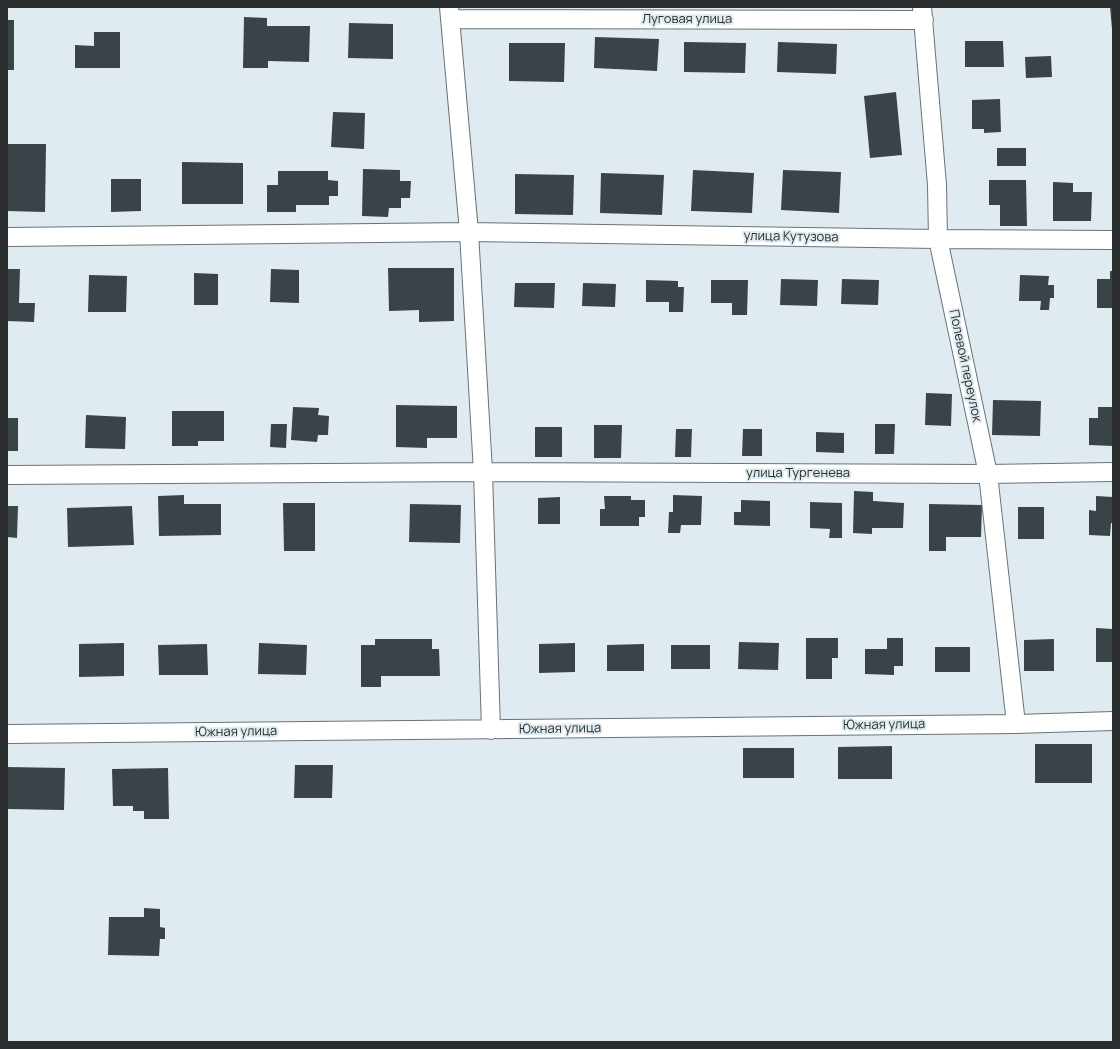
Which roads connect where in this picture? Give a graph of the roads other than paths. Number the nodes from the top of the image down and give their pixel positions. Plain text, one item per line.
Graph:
1 (450, 13) edge
2 (923, 13) edge
3 (469, 232) junction
4 (7, 237) edge
5 (938, 239) junction
6 (1113, 240) edge
7 (483, 472) junction
8 (1113, 472) edge
9 (988, 474) junction
10 (7, 475) edge
11 (1113, 721) edge
12 (1016, 724) junction
13 (491, 730) junction
14 (7, 734) edge

1 - 2 street, Луговая улица
1 - 3 street
2 - 5 street, Полевой переулок
3 - 4 street, улица Кутузова
3 - 5 street, улица Кутузова
3 - 7 street
5 - 6 street, улица Кутузова
5 - 9 street, Полевой переулок
7 - 9 street, улица Тургенева
7 - 10 street, улица Тургенева
7 - 13 street
8 - 9 street, улица Тургенева
9 - 12 street, Полевой переулок
11 - 12 street, Южная улица
12 - 13 street, Южная улица
13 - 14 street, Южная улица

